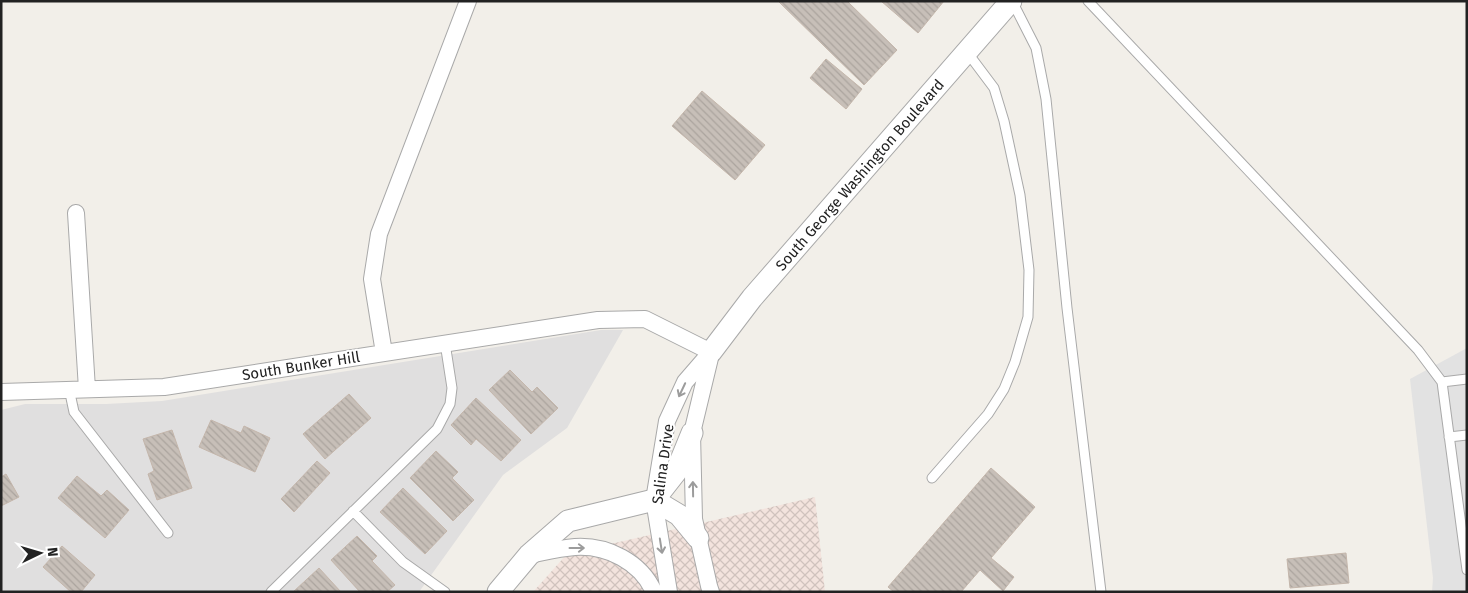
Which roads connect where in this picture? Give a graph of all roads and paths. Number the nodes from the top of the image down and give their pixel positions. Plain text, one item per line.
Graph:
1 (468, 1) edge
2 (1012, 1) edge
3 (1088, 1) edge
4 (967, 52) junction
5 (76, 214) dead end
6 (445, 343) junction
7 (712, 352) junction
8 (384, 353) junction
9 (1467, 379) edge
10 (1442, 382) junction
11 (79, 389) junction
12 (1, 392) edge
13 (692, 433) junction
14 (1467, 435) edge
15 (1449, 438) junction
16 (932, 478) dead end
17 (1462, 499) edge
18 (654, 500) junction
19 (353, 511) junction
20 (168, 533) dead end
21 (698, 538) junction
22 (1465, 543) edge
23 (529, 555) junction
24 (1467, 570) edge
25 (272, 592) edge
26 (445, 592) edge
27 (498, 592) edge
28 (654, 592) edge
29 (669, 592) edge
30 (711, 592) edge
31 (1101, 592) edge

1 - 8 street
2 - 4 street, South George Washington Boulevard
2 - 31 lane
3 - 10 lane
4 - 7 street, South George Washington Boulevard
4 - 16 lane
5 - 11 street
6 - 7 street, South Bunker Hill
6 - 8 street, South Bunker Hill
6 - 19 lane
7 - 13 street, Salina Drive
7 -> 18 street, Salina Drive
8 - 11 street, South Bunker Hill
9 - 10 lane
10 - 15 lane
11 - 12 street, South Bunker Hill
11 - 20 lane
13 - 18 street
21 -> 13 street, Salina Drive
14 - 15 lane
15 - 17 lane
17 - 22 lane
18 - 21 street
18 - 23 street
18 -> 29 street, Salina Drive
19 - 25 lane
19 - 26 lane
21 - 30 street, Salina Drive
22 - 24 lane
23 - 27 street
23 -> 28 street

